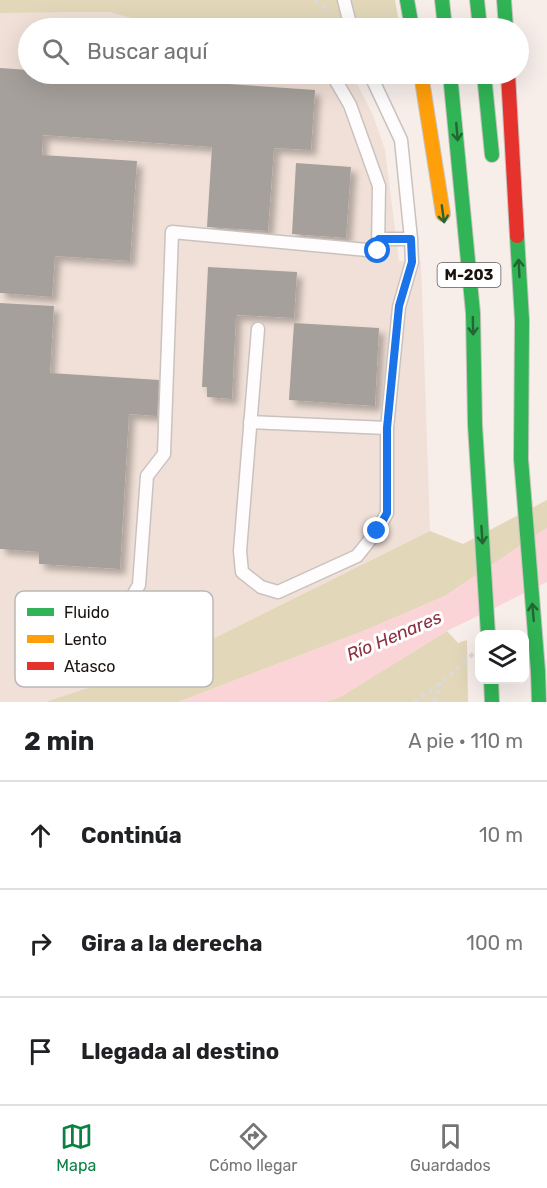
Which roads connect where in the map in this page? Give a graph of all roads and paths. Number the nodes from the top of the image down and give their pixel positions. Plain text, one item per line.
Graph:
1 (344, 0) edge
2 (407, 0) edge
3 (442, 0) edge
4 (477, 0) edge
5 (504, 0) edge
6 (348, 18) edge
7 (410, 18) edge
8 (444, 18) edge
9 (479, 18) edge
10 (505, 18) edge
11 (338, 84) edge
12 (375, 84) edge
13 (423, 84) edge
14 (451, 84) edge
15 (485, 84) edge
16 (509, 84) edge
17 (493, 170) dead end
18 (446, 232) dead end
19 (379, 239) junction
20 (411, 239) junction
21 (460, 325) dead end
22 (258, 329) dead end
23 (508, 334) dead end
24 (250, 422) junction
25 (475, 425) junction
26 (387, 428) junction
27 (520, 432) junction
28 (135, 591) edge
29 (488, 630) edge
30 (475, 654) edge
31 (441, 682) junction
32 (414, 702) edge
33 (435, 702) edge
34 (539, 702) edge

1 - 6 lane
2 - 7 highway
3 - 8 highway
4 - 9 highway
5 - 10 highway
11 - 19 lane
12 - 20 lane
13 -> 18 highway
14 -> 25 highway, M-203
15 - 17 highway
27 -> 16 highway, M-203
19 - 20 lane
19 - 28 lane
20 - 26 lane
21 - 25 highway
22 - 24 lane
23 - 27 highway, M-203
24 - 26 lane
24 - 26 lane
25 -> 29 highway, M-203
34 -> 27 highway, M-203, bridge
30 - 31 path
31 - 32 path
31 - 33 path

